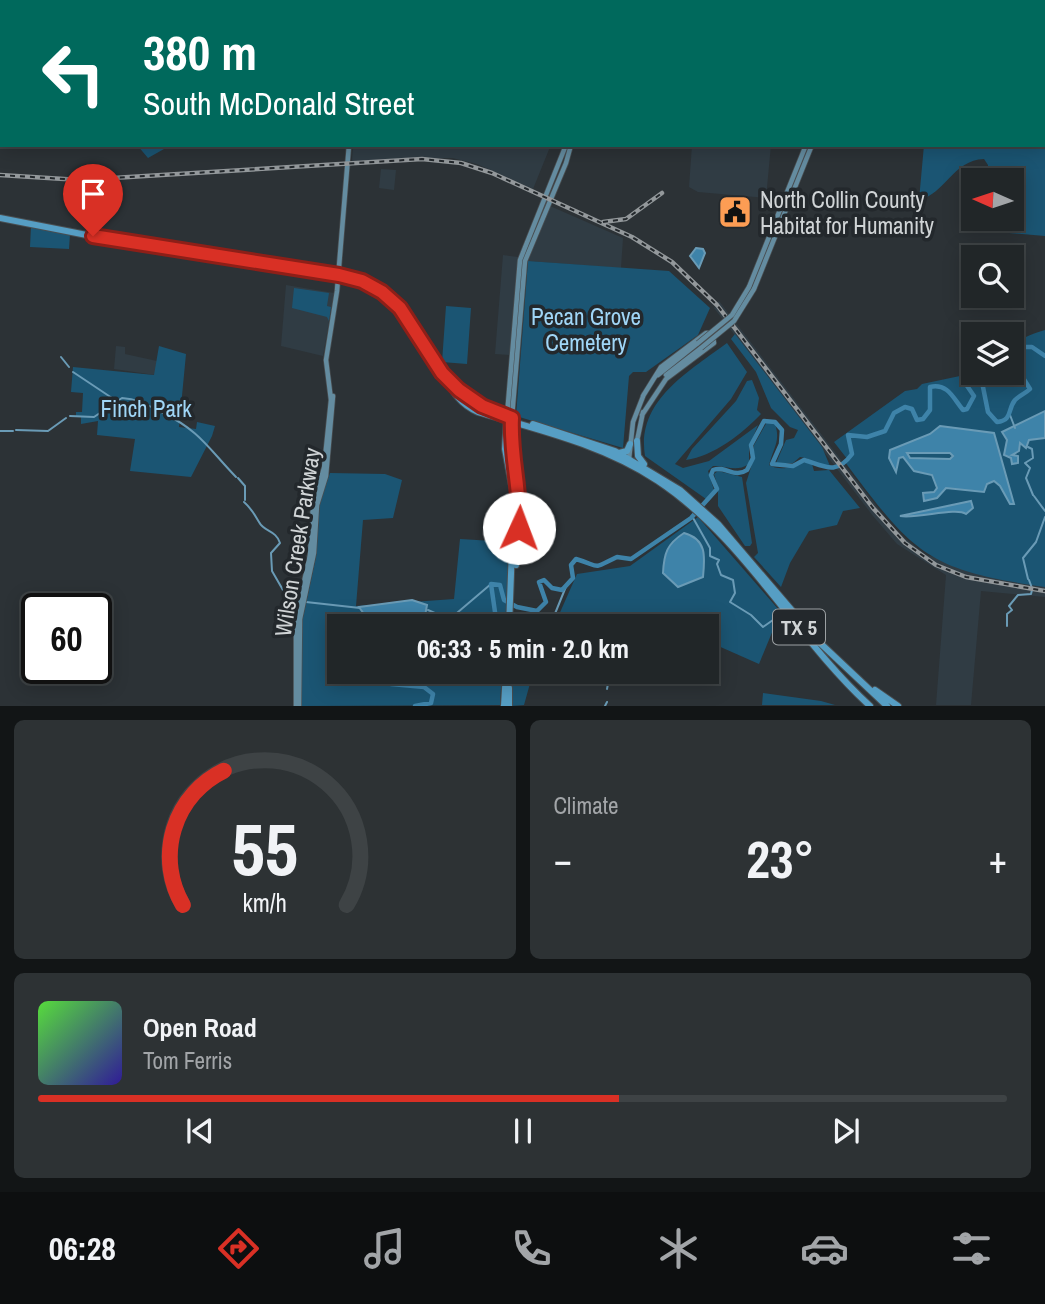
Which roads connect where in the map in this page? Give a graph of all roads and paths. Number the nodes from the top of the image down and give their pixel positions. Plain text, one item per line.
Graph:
1 (349, 147) edge
2 (567, 147) edge
3 (568, 147) edge
4 (805, 147) edge
5 (811, 147) edge
6 (0, 220) edge
7 (537, 226) junction
8 (339, 275) junction
9 (752, 288) junction
10 (442, 373) junction
11 (651, 388) junction
12 (452, 395) junction
13 (643, 396) junction
14 (481, 405) junction
15 (469, 408) junction
16 (642, 415) junction
17 (509, 419) junction
18 (543, 429) junction
19 (634, 442) junction
20 (619, 453) junction
21 (631, 462) junction
22 (662, 477) junction
23 (694, 505) junction
24 (733, 545) junction
25 (512, 614) edge
26 (843, 666) junction
27 (508, 684) edge
28 (508, 684) edge
29 (298, 705) edge
30 (504, 705) edge
31 (509, 705) edge
32 (870, 705) edge
33 (894, 705) edge

1 - 8 main road, Wilson Creek Parkway
2 - 7 main road
3 - 7 main road
4 - 9 main road
5 - 9 main road
6 - 8 main road, TX 5
7 - 17 main road
8 - 10 main road, TX 5
8 - 29 main road, Wilson Creek Parkway
9 - 11 main road, bridge
10 - 12 main road, TX 5
10 - 14 main road, TX 5
11 - 13 main road
11 - 16 main road
12 - 14 main road
12 - 15 main road, TX 5
13 - 16 main road
13 - 19 main road
14 - 15 main road
14 - 17 main road, TX 5
15 - 17 main road, TX 5
16 - 19 main road
17 - 18 main road, TX 5
17 - 25 main road
18 - 20 main road, TX 5
18 - 21 main road, TX 5
19 - 20 main road
19 - 21 main road
19 - 22 main road
20 - 21 main road, TX 5
21 - 22 main road, TX 5
21 - 23 main road, TX 5
22 - 23 main road, TX 5
23 - 24 main road, TX 5
24 - 26 main road, TX 5
24 - 32 main road, TX 5
26 - 33 main road
26 - 33 main road, TX 5
27 - 30 main road
28 - 31 main road

